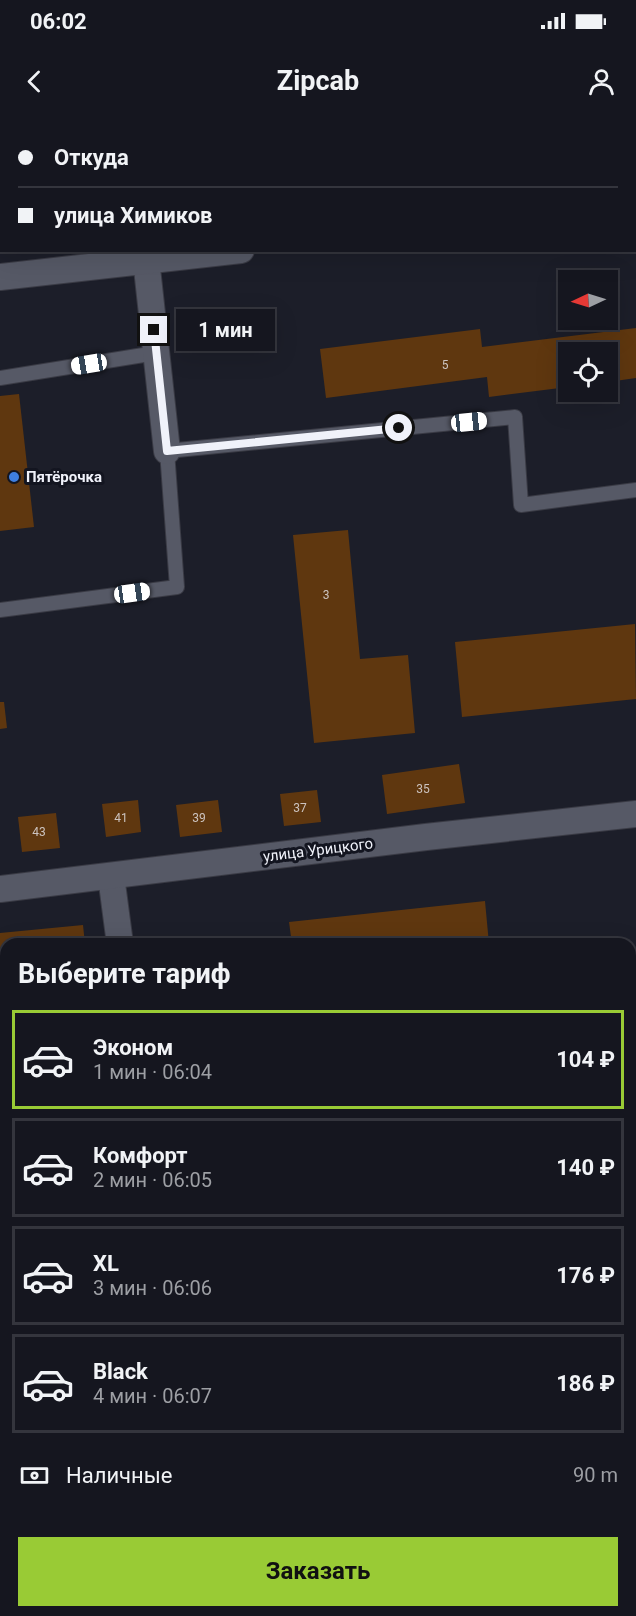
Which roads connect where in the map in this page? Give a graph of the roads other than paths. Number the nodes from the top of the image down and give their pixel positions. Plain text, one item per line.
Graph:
1 (209, 252) edge
2 (145, 256) edge
3 (0, 277) edge
4 (156, 353) junction
5 (0, 378) edge
6 (167, 451) junction
7 (636, 490) edge
8 (0, 610) edge
9 (636, 814) edge
10 (111, 876) junction
11 (0, 889) edge
12 (119, 938) edge

1 - 2 street
2 - 3 street
2 - 4 street
4 - 5 lane
4 - 6 street
6 - 7 lane
6 - 8 lane
9 - 10 street, улица Урицкого
10 - 11 street, улица Урицкого
10 - 12 street

